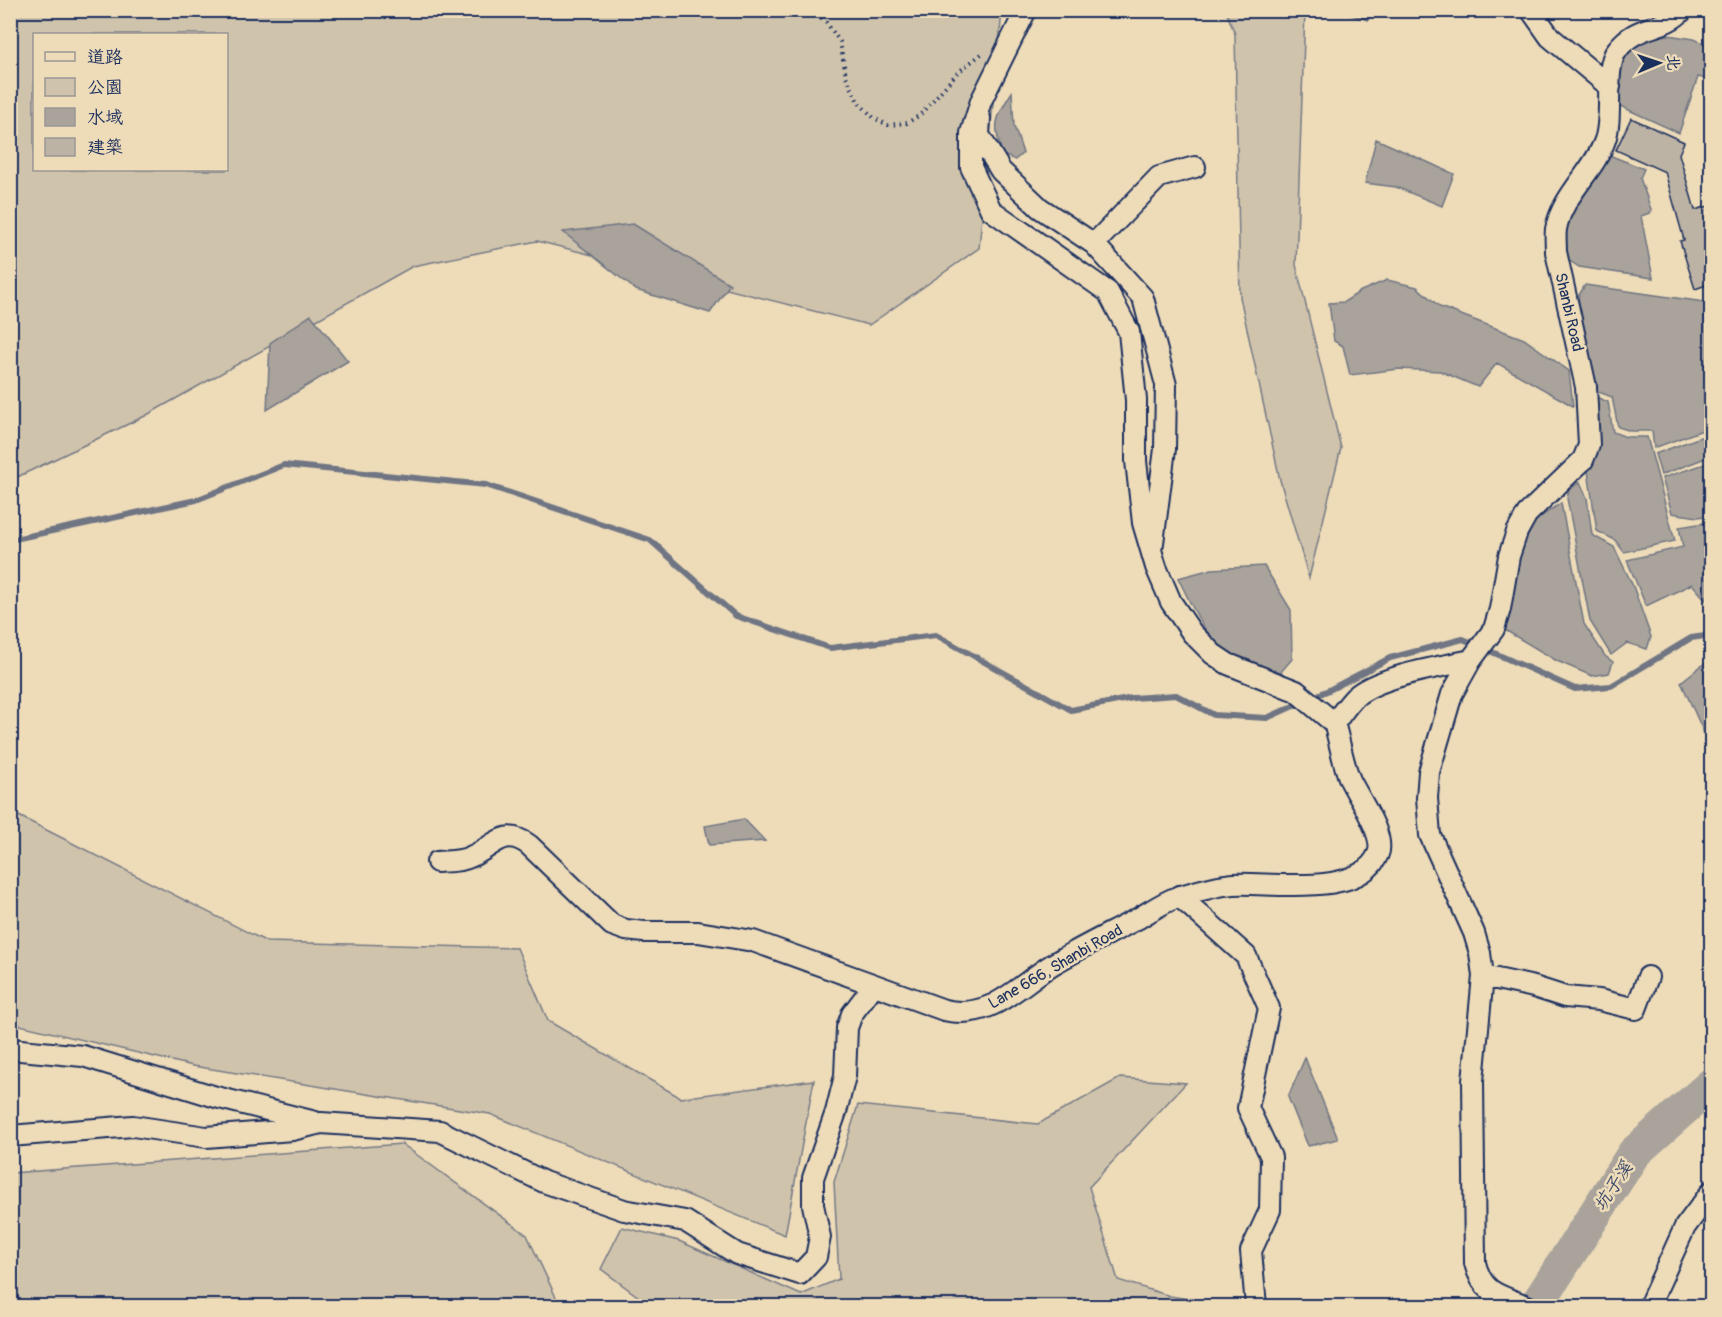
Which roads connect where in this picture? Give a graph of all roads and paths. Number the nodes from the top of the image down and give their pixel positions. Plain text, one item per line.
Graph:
1 (812, 10) edge
2 (1026, 10) edge
3 (1531, 10) edge
4 (1683, 10) edge
5 (1014, 36) junction
6 (1610, 87) junction
7 (981, 101) junction
8 (1195, 167) dead end
9 (1094, 244) junction
10 (1151, 553) junction
11 (1473, 657) junction
12 (1334, 723) junction
13 (437, 862) dead end
14 (1179, 896) junction
15 (1484, 976) junction
16 (1648, 977) dead end
17 (874, 985) junction
18 (10, 1049) edge
19 (321, 1123) junction
20 (10, 1136) edge
21 (1712, 1191) edge
22 (1256, 1306) edge
23 (1527, 1306) edge
24 (1649, 1306) edge

1 - 5 path
2 - 5 street
3 - 6 street
4 - 6 street, Shanbi Road
5 - 7 street
6 - 11 street, Shanbi Road
7 - 9 street
7 - 10 street
8 - 9 street
9 - 10 street
10 - 12 street
11 - 12 street
11 - 15 street, Shanbi Road
12 - 14 street, Lane 666, Shanbi Road
13 - 17 street, Lane 666, Shanbi Road
14 - 17 street, Lane 666, Shanbi Road
14 - 22 street
15 - 16 street
15 - 23 street, Shanbi Road
17 - 19 street
18 - 19 street
19 - 20 street
21 - 24 street

